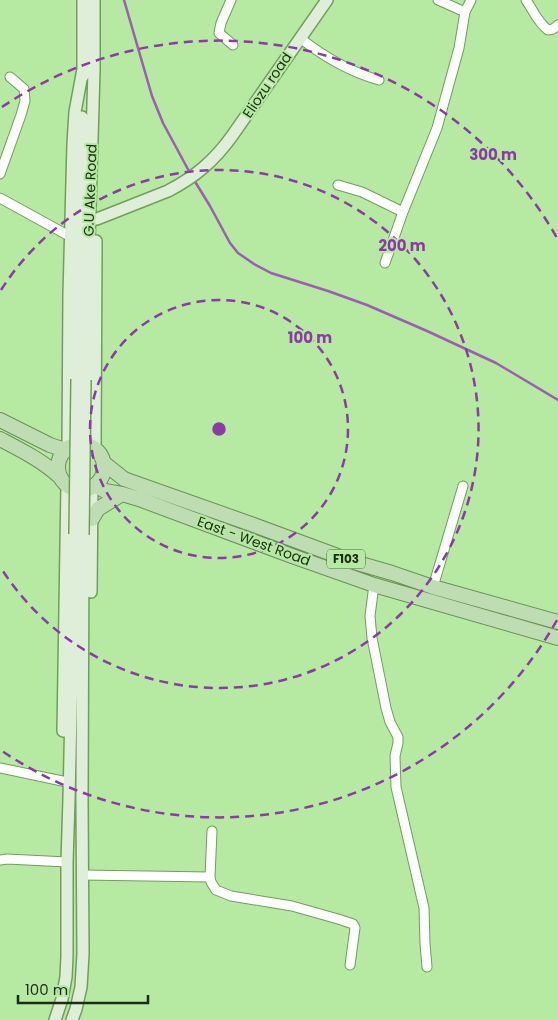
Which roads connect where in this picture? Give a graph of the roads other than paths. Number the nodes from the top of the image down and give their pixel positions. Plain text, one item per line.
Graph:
1 (83, 0) edge
2 (94, 0) edge
3 (231, 0) edge
4 (326, 0) edge
5 (438, 0) edge
6 (471, 0) edge
7 (526, 0) edge
8 (464, 12) junction
9 (558, 25) edge
10 (300, 38) junction
11 (233, 45) dead end
12 (88, 69) junction
13 (10, 77) dead end
14 (379, 80) dead end
15 (0, 174) edge
16 (338, 184) dead end
17 (0, 198) edge
18 (403, 212) junction
19 (97, 219) junction
20 (71, 237) junction
21 (385, 263) dead end
22 (0, 420) edge
23 (0, 438) edge
24 (67, 449) junction
25 (95, 450) junction
26 (104, 464) junction
27 (64, 481) junction
28 (93, 486) junction
29 (463, 486) dead end
30 (122, 494) junction
31 (92, 519) junction
32 (79, 535) junction
33 (374, 584) junction
34 (433, 588) junction
35 (558, 622) edge
36 (558, 638) edge
37 (0, 768) edge
38 (67, 782) junction
39 (69, 799) junction
40 (82, 801) junction
41 (212, 831) dead end
42 (0, 860) edge
43 (66, 862) junction
44 (82, 875) junction
45 (210, 877) junction
46 (350, 965) dead end
47 (427, 967) dead end
48 (56, 1020) edge
49 (72, 1020) edge

1 - 12 main road
2 - 12 main road
3 - 11 street
4 - 10 main road, Eliozu road
5 - 8 street
6 - 8 street
7 - 9 street
8 - 18 street
10 - 14 street
10 - 19 main road, Eliozu road
12 - 19 main road
12 - 20 main road
12 - 32 main road, bridge
13 - 15 street
16 - 18 street
17 - 20 street
18 - 21 street
19 - 25 main road
20 - 24 main road
22 - 24 main road
23 - 27 main road
24 - 25 main road
24 - 27 main road
25 - 26 main road, F103
26 - 28 main road
26 - 34 main road, East - West Road / F103
27 - 28 main road, F103
27 - 38 main road
28 - 30 main road, East - West Road / F103
28 - 31 main road
29 - 34 street
30 - 31 main road
30 - 33 main road, East - West Road / F103
31 - 40 main road
32 - 39 main road
32 - 40 main road
33 - 36 main road, East - West Road / F103
33 - 47 street
34 - 35 main road, East - West Road / F103
37 - 38 street
38 - 39 main road
39 - 43 main road
40 - 44 main road
41 - 45 street
42 - 43 street
43 - 48 main road
44 - 45 street
44 - 49 main road
45 - 46 street

